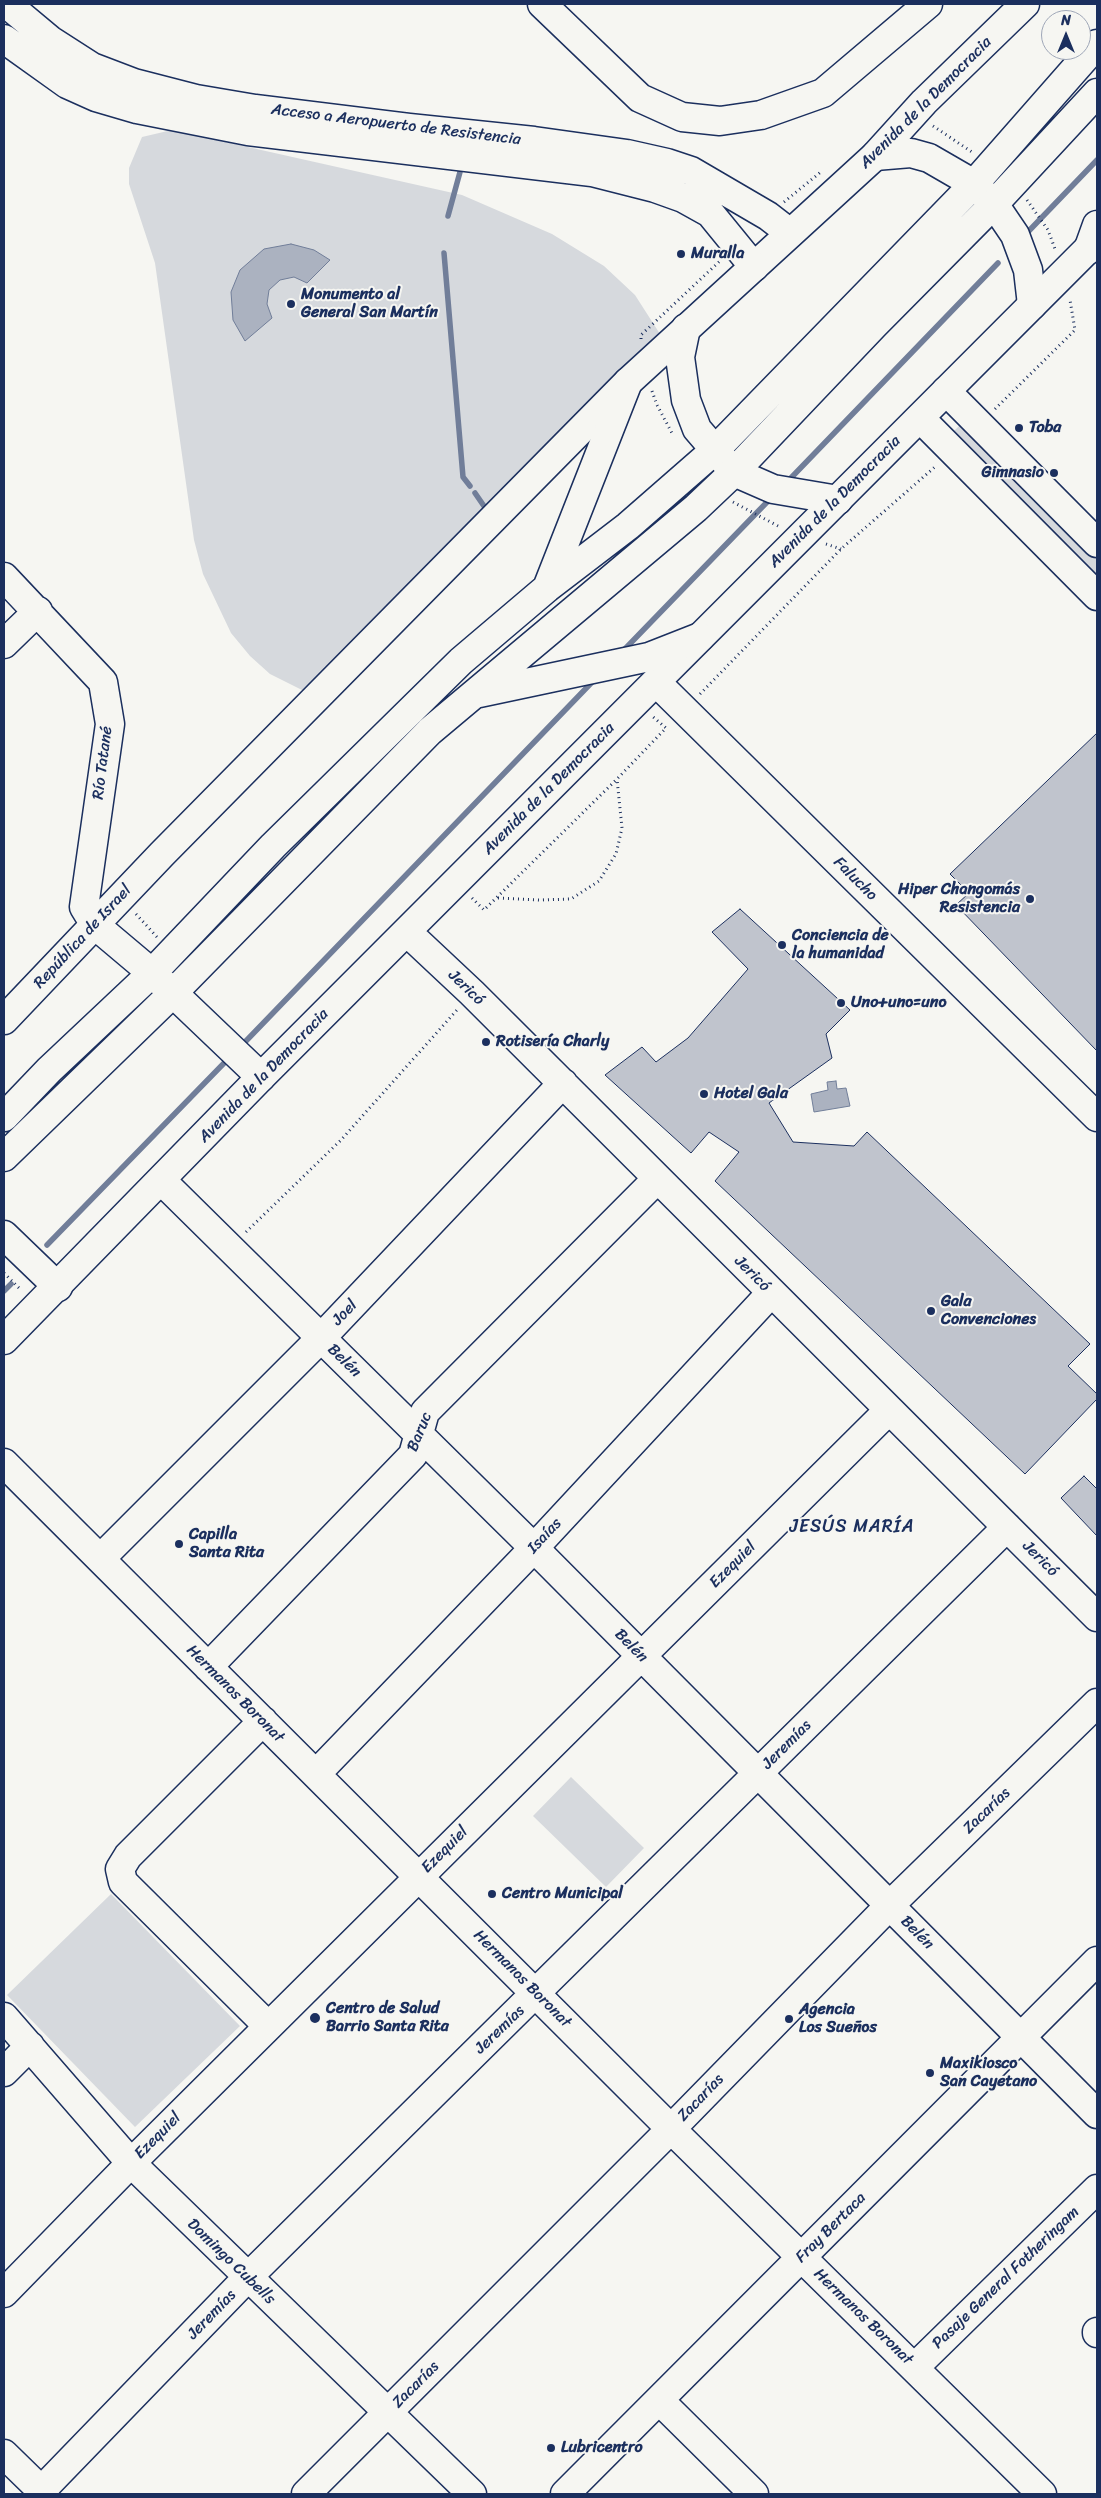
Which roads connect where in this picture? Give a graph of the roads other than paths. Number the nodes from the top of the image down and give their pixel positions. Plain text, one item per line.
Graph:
1 (7, 4) edge
2 (542, 4) edge
3 (928, 4) edge
4 (1025, 4) edge
5 (4, 39) edge
6 (1097, 44) edge
7 (1097, 93) edge
8 (875, 156) junction
9 (983, 175) junction
10 (1003, 195) junction
11 (790, 233) junction
12 (1095, 241) edge
13 (754, 267) junction
14 (1032, 305) junction
15 (686, 328) junction
16 (636, 374) junction
17 (946, 391) junction
18 (920, 418) junction
19 (715, 450) junction
20 (725, 480) junction
21 (838, 500) junction
22 (1097, 543) edge
23 (4, 577) edge
24 (547, 588) junction
25 (1097, 596) edge
26 (38, 611) junction
27 (700, 637) junction
28 (4, 644) edge
29 (656, 682) junction
30 (473, 694) junction
31 (162, 854) joint
32 (95, 926) junction
33 (406, 932) junction
34 (152, 973) junction
35 (172, 994) junction
36 (4, 1020) edge
37 (261, 1077) junction
38 (563, 1083) junction
39 (4, 1117) edge
40 (1097, 1118) edge
41 (4, 1157) edge
42 (657, 1179) junction
43 (162, 1181) junction
44 (4, 1235) edge
45 (58, 1287) junction
46 (771, 1293) junction
47 (321, 1338) junction
48 (4, 1340) edge
49 (889, 1410) junction
50 (419, 1434) junction
51 (4, 1463) edge
52 (1007, 1527) junction
53 (534, 1548) junction
54 (101, 1558) junction
55 (1097, 1617) edge
56 (641, 1657) junction
57 (208, 1667) junction
58 (1097, 1703) edge
59 (263, 1722) junction
60 (316, 1774) junction
61 (758, 1774) junction
62 (419, 1877) junction
63 (890, 1905) junction
64 (1097, 1960) edge
65 (537, 1994) junction
66 (4, 2017) edge
67 (268, 2026) junction
68 (1020, 2037) junction
69 (30, 2046) junction
70 (4, 2072) edge
71 (1097, 2114) edge
72 (671, 2129) junction
73 (131, 2163) junction
74 (1097, 2189) edge
75 (801, 2258) junction
76 (247, 2278) junction
77 (4, 2293) edge
78 (914, 2367) junction
79 (659, 2400) junction
80 (389, 2412) junction
81 (4, 2454) edge
82 (42, 2493) edge
83 (306, 2494) edge
84 (472, 2494) edge
85 (565, 2494) edge
86 (754, 2494) edge
87 (1042, 2494) edge

1 - 11 main road, Acceso a Aeropuerto de Resistencia
2 - 3 main road
4 - 8 main road, Avenida de la Democracia
5 - 13 main road, Acceso a Aeropuerto de Resistencia
6 - 9 main road
7 - 10 main road
8 - 9 main road
8 - 11 main road, Avenida de la Democracia
9 - 10 main road
9 - 19 main road
10 - 14 main road
10 - 20 main road
11 - 13 main road, Avenida de la Democracia
12 - 14 main road, Avenida de la Democracia
13 - 15 main road, Avenida de la Democracia
14 - 17 main road, Avenida de la Democracia
15 - 16 main road, Avenida de la Democracia
15 - 19 main road
16 - 24 main road
16 - 31 main road, Avenida de la Democracia
17 - 18 main road, Avenida de la Democracia
17 - 22 main road
18 - 21 main road, Avenida de la Democracia
18 - 25 main road
19 - 20 main road
19 - 24 main road
20 - 21 main road
20 - 30 main road
21 - 27 main road, Avenida de la Democracia
23 - 26 main road, Río Tatané
24 - 34 main road
26 - 28 main road
26 - 32 main road, Río Tatané
27 - 29 main road, Avenida de la Democracia
27 - 30 main road
29 - 33 main road, Avenida de la Democracia
29 - 40 main road, Falucho
30 - 35 main road
31 - 32 main road, República de Israel
32 - 34 main road
32 - 36 main road, República de Israel
33 - 37 main road, Avenida de la Democracia
33 - 38 main road, Jericó
34 - 35 main road
34 - 39 main road
35 - 37 main road
35 - 41 main road
37 - 43 main road, Avenida de la Democracia
38 - 42 main road, Jericó
38 - 47 main road, Joel
42 - 46 main road, Jericó
42 - 50 main road, Baruc
43 - 45 main road, Avenida de la Democracia
43 - 47 main road, Belén
44 - 45 main road
45 - 48 main road, Avenida de la Democracia
46 - 49 main road, Jericó
46 - 53 main road, Isaías
47 - 50 main road, Belén
47 - 54 main road, Joel
49 - 52 main road, Jericó
49 - 56 main road, Ezequiel
50 - 53 main road, Belén
50 - 57 main road, Baruc
51 - 54 main road, Hermanos Boronat
52 - 55 main road, Jericó
52 - 61 main road, Jeremías
53 - 56 main road, Belén
53 - 60 main road, Isaías
54 - 57 main road, Hermanos Boronat
56 - 61 main road, Belén
56 - 62 main road, Ezequiel
57 - 59 main road, Hermanos Boronat
58 - 63 main road, Zacarías
59 - 60 main road, Hermanos Boronat
59 - 67 main road
60 - 62 main road, Hermanos Boronat
61 - 63 main road, Belén
61 - 65 main road, Jeremías
62 - 65 main road, Hermanos Boronat
62 - 67 main road, Ezequiel
63 - 68 main road, Belén
63 - 72 main road, Zacarías
64 - 68 main road, Fray Bertaca
65 - 72 main road, Hermanos Boronat
65 - 76 main road, Jeremías
66 - 69 main road, Domingo Cubells
67 - 73 main road, Ezequiel
68 - 71 main road, Belén
68 - 75 main road, Fray Bertaca
69 - 70 main road
69 - 73 main road, Domingo Cubells
72 - 75 main road, Hermanos Boronat
72 - 80 main road, Zacarías
73 - 76 main road, Domingo Cubells
73 - 77 main road, Ezequiel
74 - 78 main road, Pasaje General Fotheringam
75 - 78 main road, Hermanos Boronat
75 - 79 main road, Fray Bertaca
76 - 80 main road, Domingo Cubells
76 - 82 main road, Jeremías
78 - 87 main road, Hermanos Boronat
79 - 85 main road, Fray Bertaca
79 - 86 main road
80 - 83 main road, Zacarías
80 - 84 main road, Domingo Cubells
81 - 82 main road

